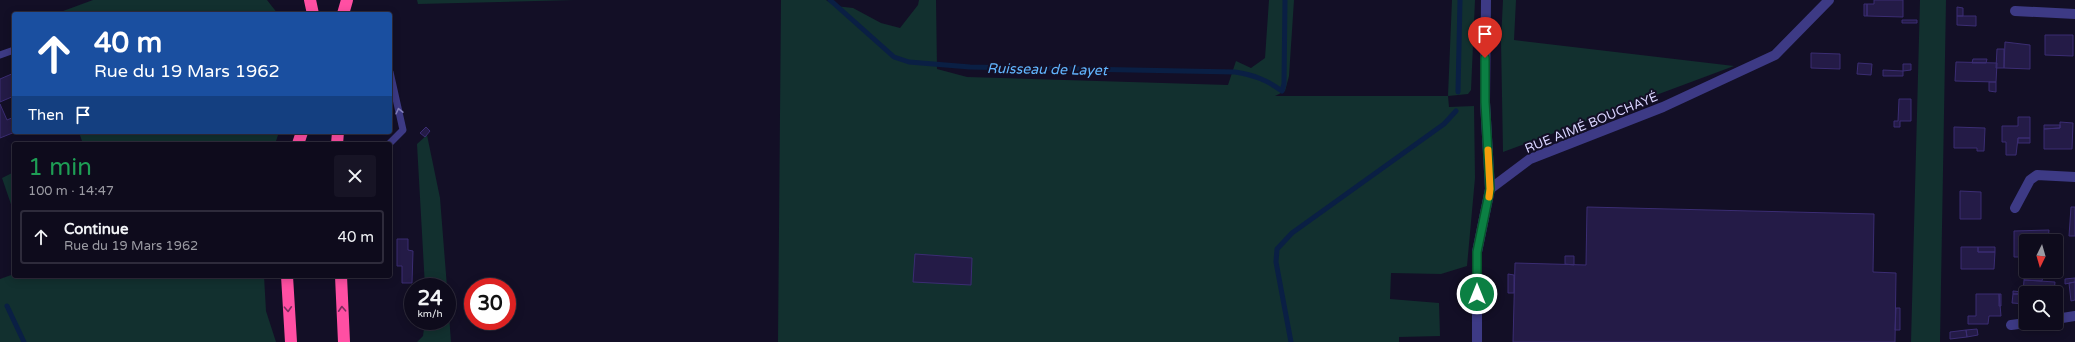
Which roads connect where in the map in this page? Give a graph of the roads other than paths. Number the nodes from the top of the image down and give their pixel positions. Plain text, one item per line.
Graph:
1 (310, 0) edge
2 (347, 0) edge
3 (1486, 0) edge
4 (1829, 0) edge
5 (2015, 11) dead end
6 (313, 12) edge
7 (344, 12) edge
8 (2075, 14) edge
9 (12, 51) edge
10 (0, 55) edge
11 (392, 81) edge
12 (391, 142) edge
13 (2075, 177) edge
14 (1490, 189) junction
15 (2016, 208) dead end
16 (287, 278) edge
17 (341, 278) edge
18 (2075, 316) edge
19 (2063, 318) edge
20 (2019, 324) edge
21 (2012, 325) dead end
22 (291, 342) edge
23 (344, 342) edge
24 (1477, 342) edge

1 - 6 highway
2 - 7 highway
3 - 14 street
4 - 14 street, RUE AIMÉ BOUCHAYÉ
5 - 8 street
9 - 10 lane
12 -> 11 lane
13 - 15 street
14 - 24 street
16 -> 22 highway
23 -> 17 highway
18 - 19 street
20 - 21 street

